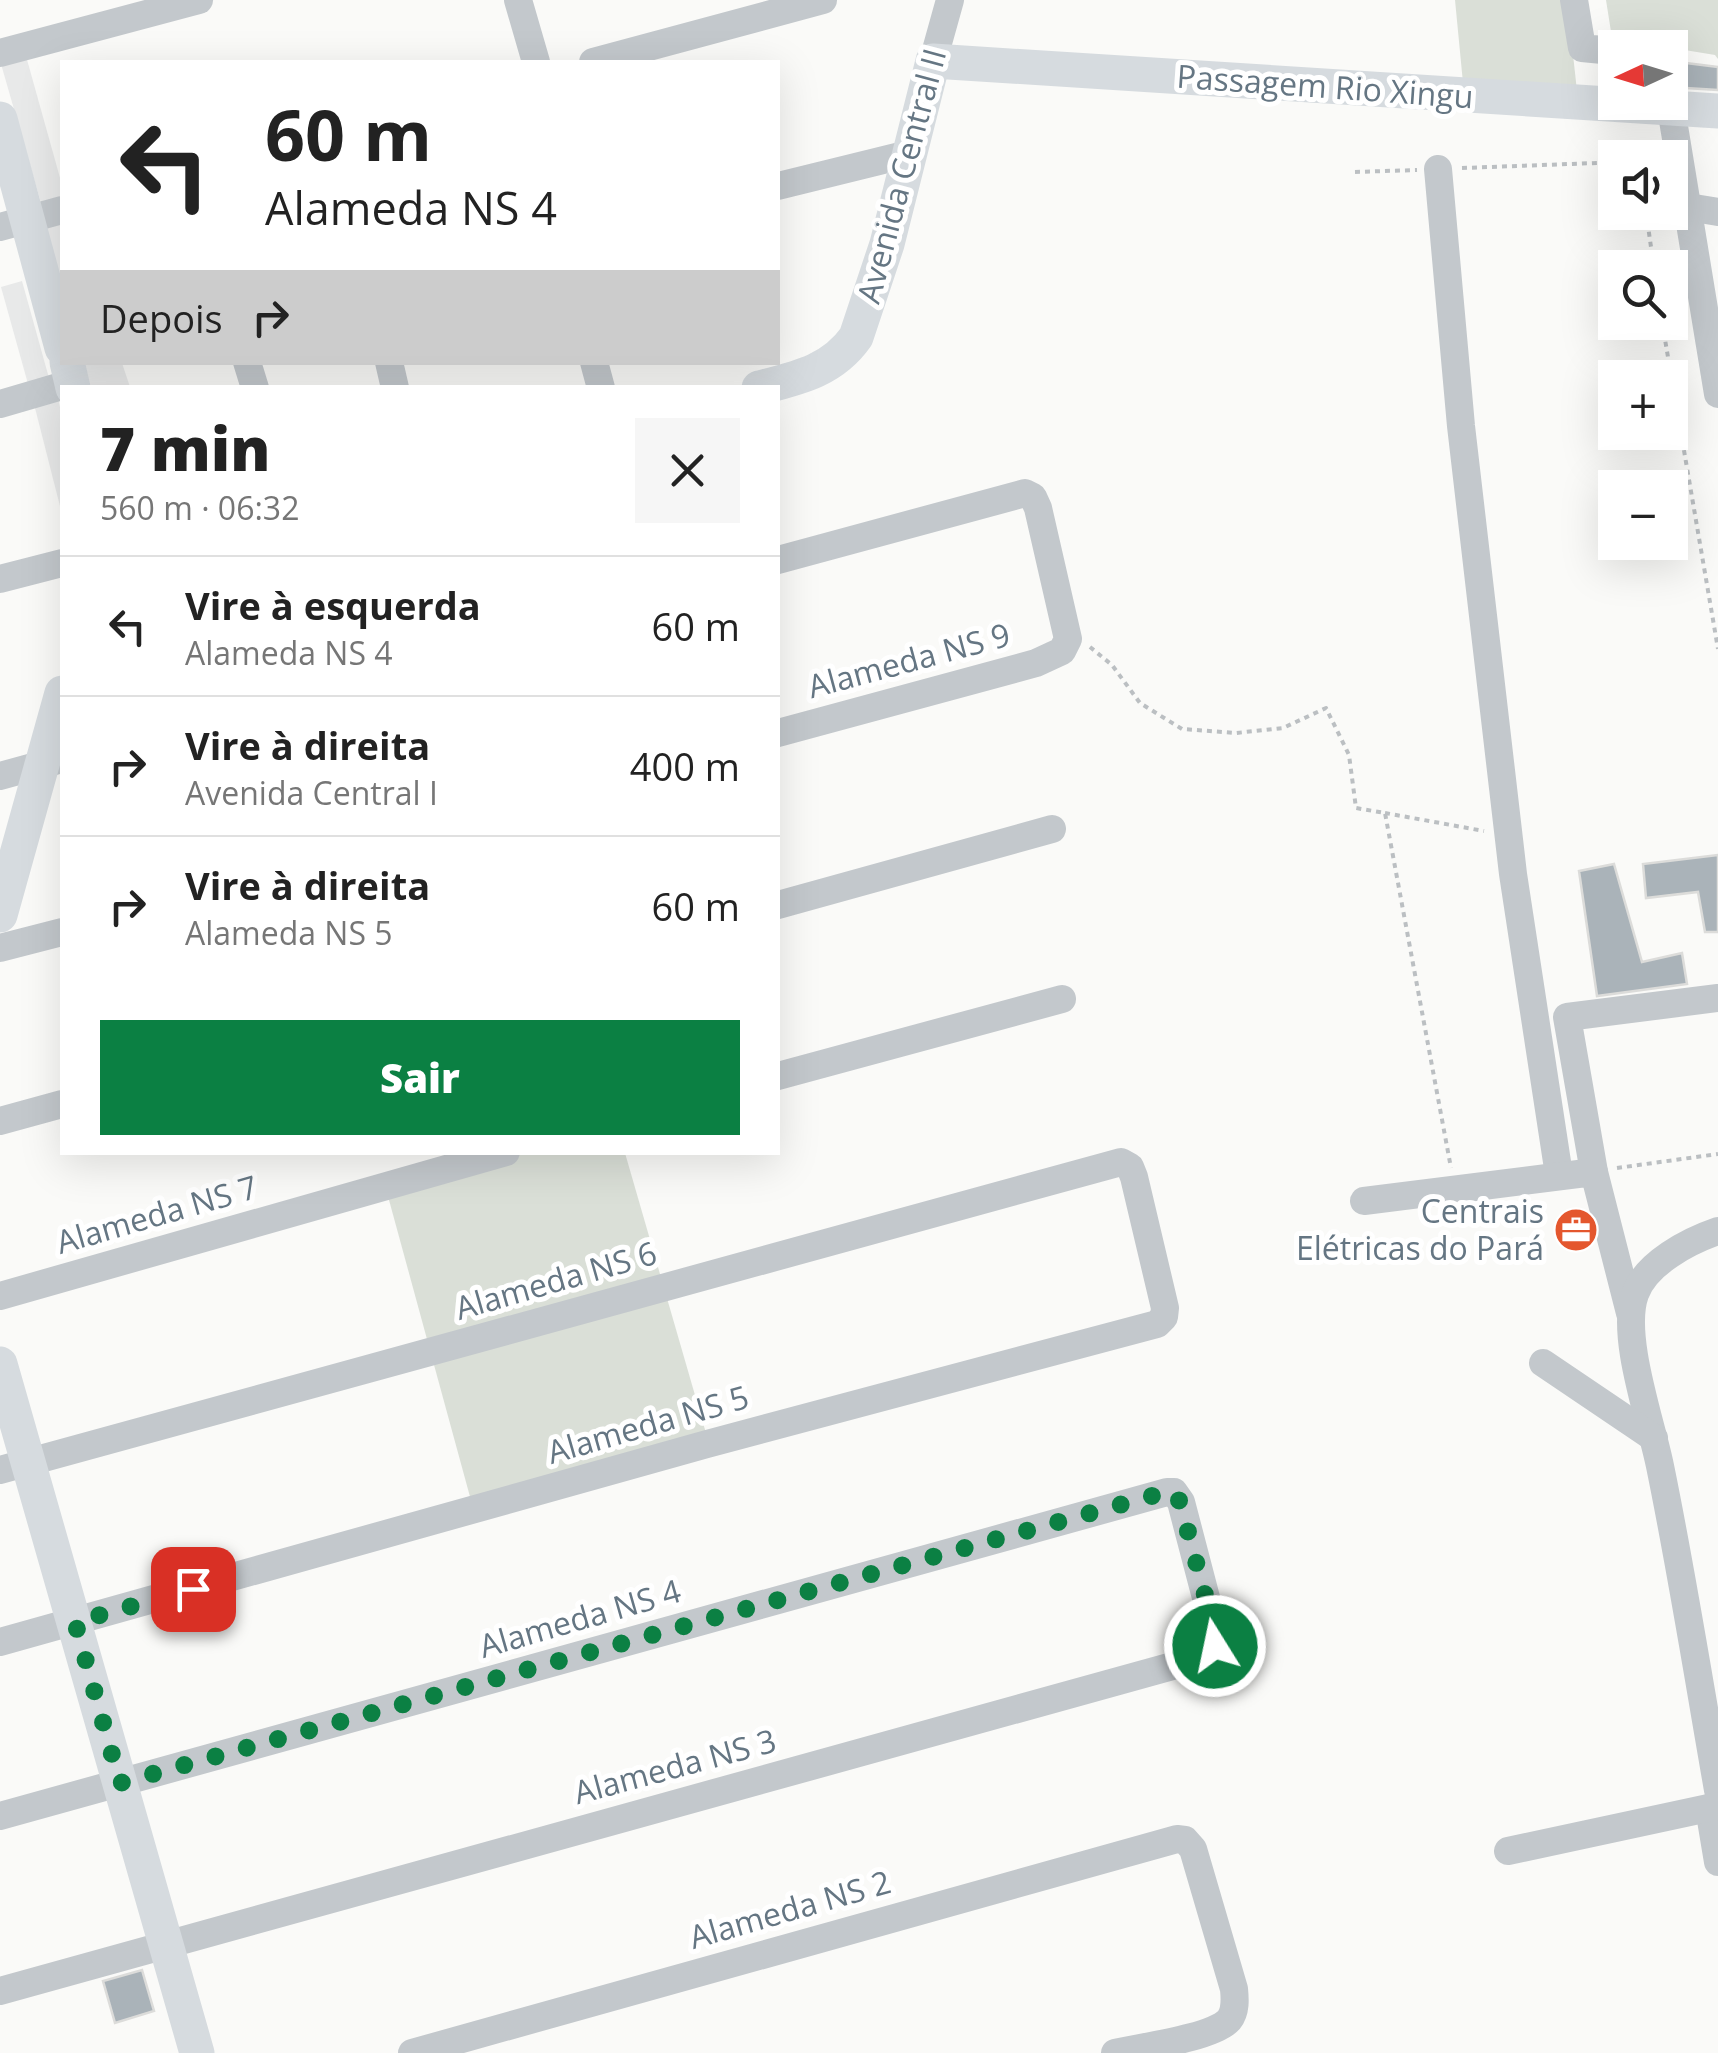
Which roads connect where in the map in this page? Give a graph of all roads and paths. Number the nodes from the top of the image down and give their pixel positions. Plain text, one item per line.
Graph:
1 (199, 0) edge
2 (518, 0) edge
3 (823, 0) edge
4 (950, 0) edge
5 (1574, 0) edge
6 (1598, 50) edge
7 (0, 52) edge
8 (659, 54) edge
9 (535, 60) edge
10 (610, 60) edge
11 (933, 61) junction
12 (1598, 103) edge
13 (1688, 109) edge
14 (1718, 111) edge
15 (0, 119) edge
16 (912, 153) junction
17 (1597, 163) dead end
18 (1438, 169) junction
19 (1355, 172) dead end
20 (780, 186) edge
21 (1688, 207) joint
22 (60, 211) edge
23 (1718, 212) edge
24 (14, 223) edge
25 (1665, 340) edge
26 (60, 343) edge
27 (71, 378) edge
28 (770, 385) edge
29 (1718, 394) edge
30 (0, 404) edge
31 (780, 559) edge
32 (60, 564) edge
33 (0, 579) edge
34 (1062, 642) junction
35 (1718, 649) edge
36 (60, 707) edge
37 (780, 731) edge
38 (52, 762) edge
39 (0, 776) edge
40 (1385, 814) junction
41 (1052, 829) dead end
42 (1509, 835) junction
43 (780, 905) edge
44 (0, 915) edge
45 (60, 933) edge
46 (0, 948) edge
47 (1718, 998) edge
48 (1062, 999) dead end
49 (780, 1075) edge
50 (60, 1105) edge
51 (0, 1121) edge
52 (1718, 1154) edge
53 (495, 1155) edge
54 (1130, 1166) joint
55 (1578, 1171) junction
56 (1455, 1190) junction
57 (1364, 1201) dead end
58 (1718, 1232) edge
59 (0, 1296) edge
60 (1630, 1314) junction
61 (1543, 1363) dead end
62 (0, 1364) edge
63 (1654, 1438) junction
64 (14, 1466) edge
65 (1178, 1496) joint
66 (75, 1622) junction
67 (0, 1642) edge
68 (120, 1783) junction
69 (1715, 1801) edge
70 (0, 1816) edge
71 (1508, 1851) dead end
72 (1718, 1862) edge
73 (166, 1944) junction
74 (0, 1991) edge
75 (1205, 2043) edge
76 (197, 2053) edge
77 (412, 2053) edge
78 (1115, 2053) edge

1 - 7 street
2 - 9 street
3 - 8 street
4 - 11 street, Avenida Central II
5 - 6 street
8 - 10 street
11 - 12 main road, Passagem Rio Xingu
11 - 16 main road, Avenida Central II
13 - 14 main road, Passagem Rio Xingu
15 - 24 main road
16 - 20 street
16 - 28 main road, Avenida Central II
17 - 18 path
18 - 19 path
18 - 42 street
21 - 23 street
21 - 29 street
22 - 24 street
24 - 26 main road
25 - 35 path
27 - 30 street
31 - 34 street
32 - 33 street
34 - 37 street, Alameda NS 9
34 - 40 path
36 - 38 main road
38 - 39 street
38 - 44 main road
40 - 42 path
40 - 56 path
41 - 43 street
42 - 55 street
45 - 46 street
47 - 55 street
48 - 49 street
50 - 51 street
52 - 55 path
53 - 59 street, Alameda NS 7
54 - 64 street, Alameda NS 6
54 - 66 street, Alameda NS 5
55 - 56 street
55 - 60 street
56 - 57 street
58 - 60 street
60 - 63 street
61 - 63 street
62 - 64 main road
63 - 69 street
64 - 66 main road
65 - 68 street, Alameda NS 4
65 - 73 street, Alameda NS 3
66 - 67 street, Alameda NS 5
66 - 68 main road
68 - 70 street, Alameda NS 4
68 - 73 main road
69 - 71 street
69 - 72 street
73 - 74 street, Alameda NS 3
73 - 76 main road
75 - 77 street, Alameda NS 2
75 - 78 street

